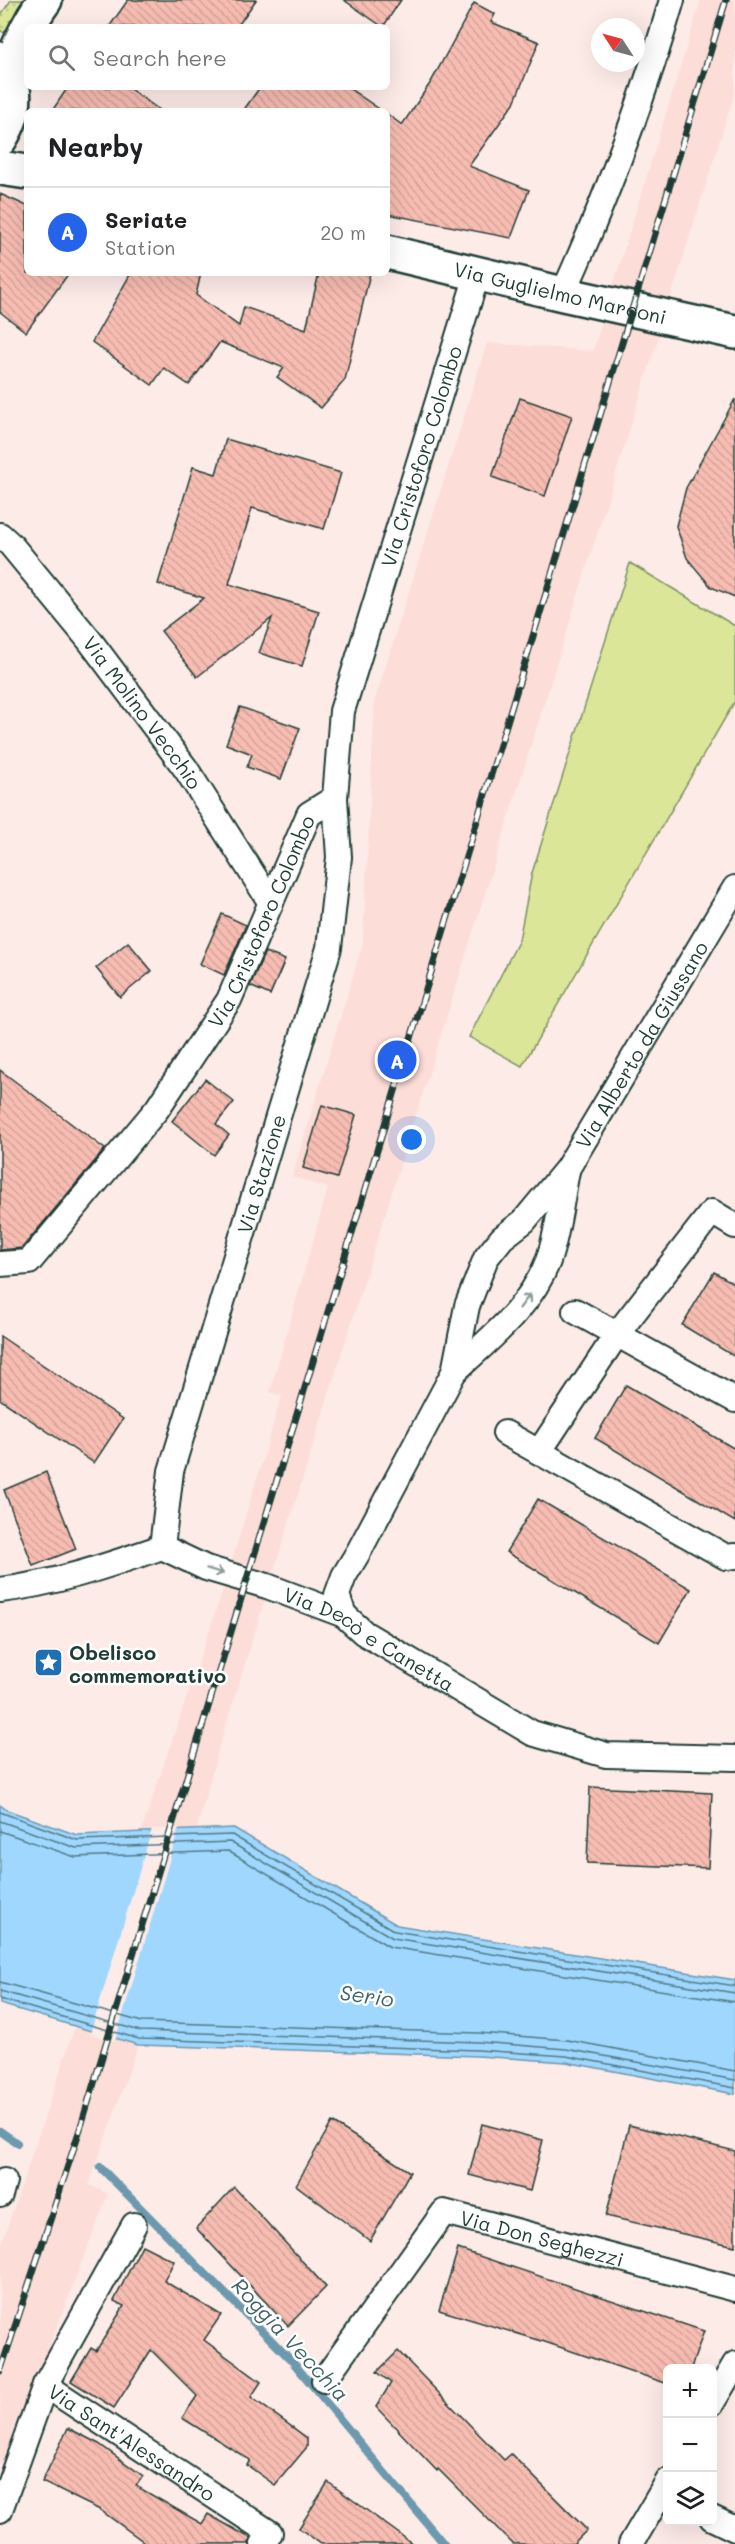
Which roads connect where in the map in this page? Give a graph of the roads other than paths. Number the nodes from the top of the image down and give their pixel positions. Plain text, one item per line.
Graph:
1 (45, 0) edge
2 (672, 0) edge
3 (28, 24) edge
4 (24, 32) edge
5 (5, 66) edge
6 (21, 118) edge
7 (0, 139) edge
8 (0, 168) edge
9 (24, 172) edge
10 (390, 253) edge
11 (478, 272) junction
12 (563, 294) junction
13 (735, 332) edge
14 (0, 535) edge
15 (335, 798) junction
16 (735, 888) edge
17 (271, 903) junction
18 (567, 1169) junction
19 (524, 1221) junction
20 (735, 1226) edge
21 (554, 1237) junction
22 (0, 1264) edge
23 (467, 1306) junction
24 (575, 1311) dead end
25 (499, 1329) junction
26 (617, 1334) junction
27 (454, 1372) junction
28 (735, 1400) edge
29 (506, 1433) dead end
30 (539, 1452) junction
31 (162, 1547) junction
32 (735, 1556) edge
33 (0, 1590) edge
34 (344, 1615) junction
35 (735, 1758) edge
36 (134, 2225) dead end
37 (735, 2289) edge
38 (735, 2364) edge
39 (324, 2380) dead end
40 (45, 2385) junction
41 (717, 2395) edge
42 (663, 2494) edge
43 (0, 2510) edge
44 (717, 2520) edge
45 (735, 2529) edge
46 (274, 2540) edge
47 (631, 2544) edge

1 - 3 main road
2 - 12 street
4 - 5 main road
5 - 6 main road
6 - 7 main road
8 - 9 main road
10 - 11 main road, Via Guglielmo Marconi
11 - 12 main road, Via Guglielmo Marconi
11 - 15 street, Via Cristoforo Colombo
12 - 13 main road, Via Guglielmo Marconi
14 - 17 street, Via Molino Vecchio
15 - 17 street, Via Cristoforo Colombo
15 - 31 street, Via Stazione
16 - 18 street, Via Alberto da Giussano
17 - 22 street, Via Cristoforo Colombo
18 - 19 street
18 - 21 street
19 - 21 street
19 - 23 street
20 - 26 street
25 -> 21 street
23 - 25 street
23 - 27 street
24 - 26 street
25 - 27 street
26 - 28 street
26 - 30 street
27 - 34 street
29 - 30 street
30 - 32 street
31 - 33 street
31 -> 34 street, Via Decò e Canetta
34 - 35 street, Via Decò e Canetta
36 - 40 street
37 - 39 street, Via Don Seghezzi
38 - 41 street
40 - 43 street, Via Sant'Alessandro
40 - 46 street, Via Sant'Alessandro
42 - 47 street
44 - 45 street

